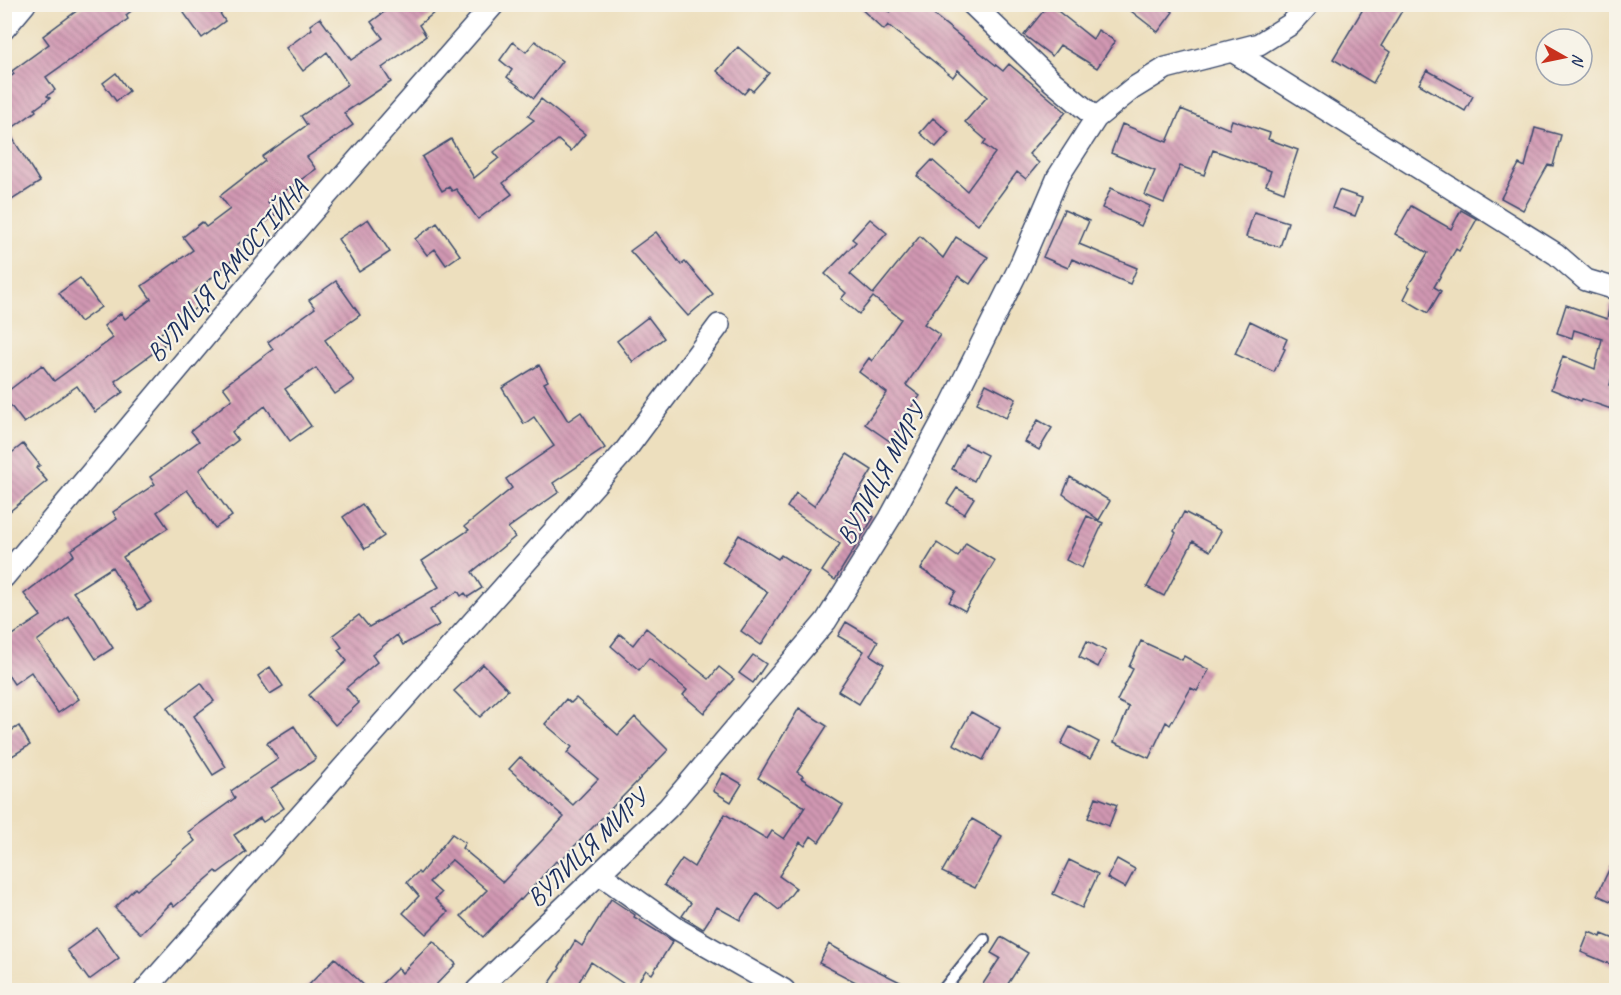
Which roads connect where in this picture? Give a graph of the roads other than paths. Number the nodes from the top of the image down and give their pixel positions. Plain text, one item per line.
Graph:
1 (25, 4) edge
2 (494, 4) edge
3 (972, 4) edge
4 (1309, 4) edge
5 (4, 29) edge
6 (1234, 52) junction
7 (1096, 118) junction
8 (1617, 289) edge
9 (719, 325) dead end
10 (4, 577) edge
11 (600, 873) junction
12 (984, 939) dead end
13 (145, 990) edge
14 (477, 990) edge
15 (784, 990) edge
16 (943, 990) edge

1 - 5 street
2 - 10 street, ВУЛИЦЯ САМОСТІЙНА
3 - 7 street
4 - 6 street, ВУЛИЦЯ МИРУ
6 - 7 street, ВУЛИЦЯ МИРУ
6 - 8 street
7 - 11 street, ВУЛИЦЯ МИРУ
9 - 13 street
11 - 14 street, ВУЛИЦЯ МИРУ
11 - 15 street
12 - 16 lane

